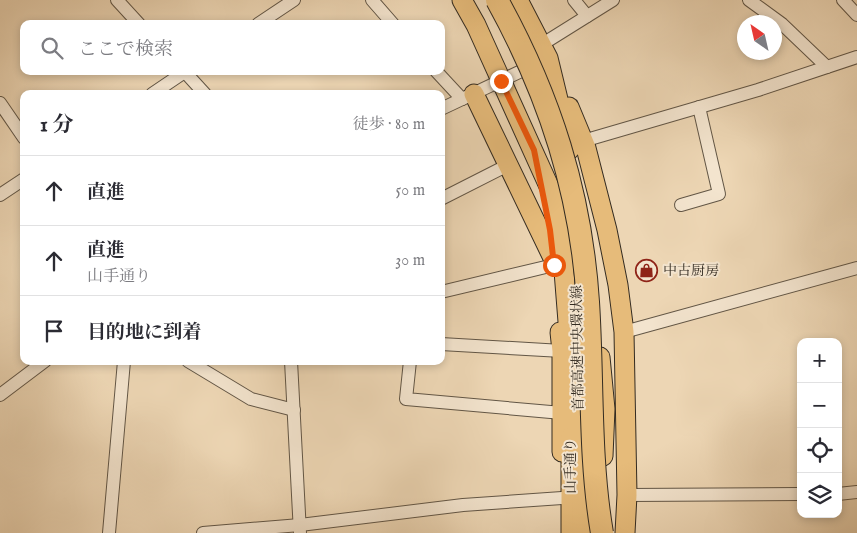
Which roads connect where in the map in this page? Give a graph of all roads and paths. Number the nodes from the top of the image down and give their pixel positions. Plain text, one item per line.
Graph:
1 (117, 0) edge
2 (294, 0) edge
3 (372, 0) edge
4 (462, 0) edge
5 (489, 0) edge
6 (497, 0) edge
7 (518, 0) edge
8 (574, 0) edge
9 (613, 0) edge
10 (749, 0) edge
11 (843, 0) edge
12 (857, 15) edge
13 (588, 16) junction
14 (135, 20) edge
15 (264, 20) edge
16 (390, 20) edge
17 (544, 51) junction
18 (857, 57) edge
19 (827, 67) junction
20 (180, 75) edge
21 (188, 75) edge
22 (441, 75) edge
23 (501, 81) junction
24 (158, 90) edge
25 (201, 90) edge
26 (468, 97) junction
27 (0, 103) edge
28 (445, 107) edge
29 (699, 107) junction
30 (20, 132) edge
31 (583, 141) junction
32 (534, 150) junction
33 (508, 165) junction
34 (20, 182) edge
35 (0, 195) edge
36 (445, 197) edge
37 (681, 205) dead end
38 (576, 227) junction
39 (554, 262) junction
40 (857, 268) edge
41 (445, 291) edge
42 (624, 332) junction
43 (445, 344) edge
44 (562, 351) junction
45 (40, 365) edge
46 (124, 365) edge
47 (195, 365) edge
48 (291, 365) edge
49 (410, 365) edge
50 (0, 395) edge
51 (294, 410) junction
52 (562, 412) junction
53 (857, 492) edge
54 (797, 494) edge
55 (842, 494) edge
56 (627, 495) junction
57 (562, 498) junction
58 (300, 529) edge
59 (109, 533) edge
60 (203, 533) edge
61 (562, 533) edge
62 (571, 533) edge
63 (578, 533) edge
64 (584, 533) edge
65 (596, 533) edge
66 (602, 533) edge
67 (625, 533) edge

1 - 14 street
2 - 15 street
3 - 16 street
4 - 23 main road, 山手通り
5 - 38 highway, 首都高速中央環状線
6 - 38 highway, 首都高速中央環状線, bridge
7 - 17 main road
8 - 13 street
9 - 13 street
10 - 19 street
11 - 12 street
13 - 17 street
17 - 23 street
17 - 31 main road
17 - 66 main road
18 - 19 street
19 - 29 street
20 - 24 street
21 - 25 street
22 - 26 street
23 - 26 street
23 - 32 main road, 山手通り
26 - 28 street
26 - 33 main road
27 - 30 street
29 - 31 street
29 - 37 street
31 - 42 main road
32 - 39 main road
32 - 62 main road, 山手通り
33 - 36 street
33 - 39 main road
34 - 35 street
38 - 63 highway, 首都高速中央環状線
38 - 64 highway, 首都高速中央環状線, bridge
38 - 65 highway
38 - 66 highway, bridge
39 - 41 street
39 - 44 main road
40 - 42 street
42 - 56 main road
43 - 44 street
44 - 52 main road
45 - 50 street
46 - 59 street
47 - 51 street
48 - 51 street
49 - 52 street
51 - 58 street
52 - 57 main road
53 - 55 street
54 - 56 street
56 - 67 main road
57 - 58 street
57 - 61 main road
58 - 60 street

